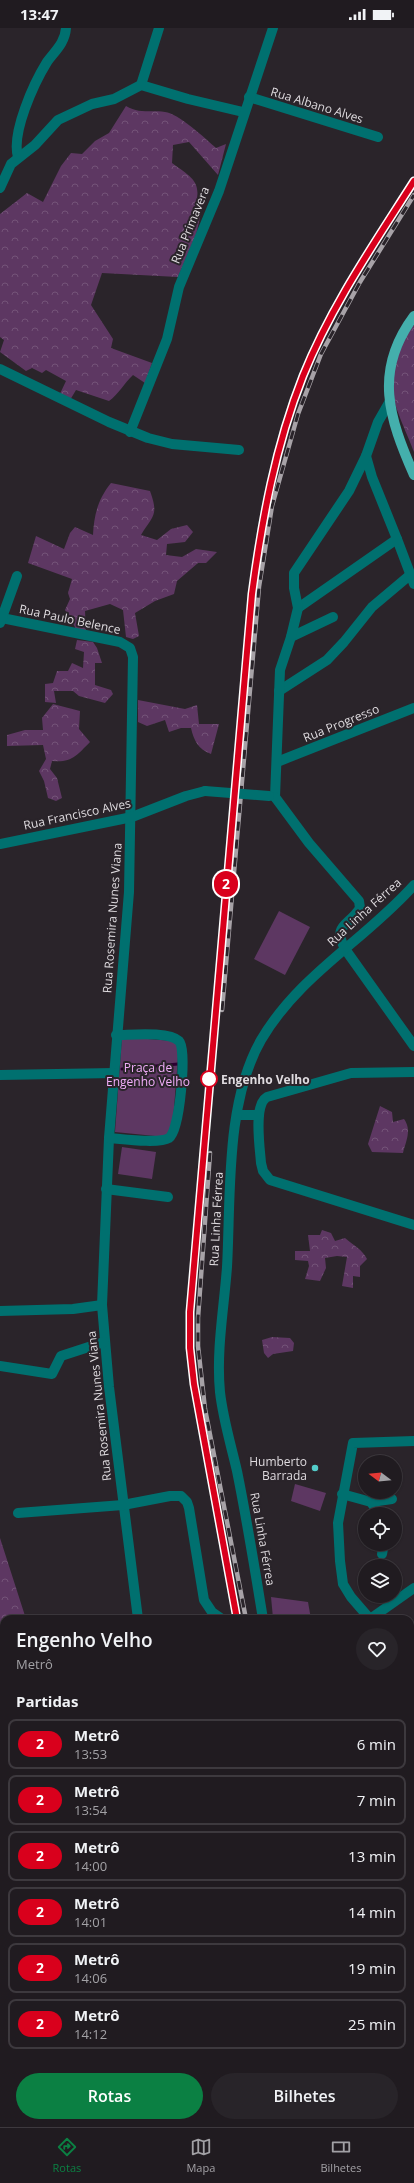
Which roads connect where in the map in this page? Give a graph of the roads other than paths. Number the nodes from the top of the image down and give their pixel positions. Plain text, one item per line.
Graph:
1 (66, 28) edge
2 (159, 28) edge
3 (273, 28) edge
4 (141, 85) junction
5 (248, 97) junction
6 (243, 112) junction
7 (378, 137) dead end
8 (18, 157) junction
9 (0, 188) edge
10 (414, 316) edge
11 (0, 369) edge
12 (390, 401) junction
13 (130, 432) junction
14 (239, 450) dead end
15 (366, 456) junction
16 (414, 475) edge
17 (397, 539) junction
18 (17, 576) dead end
19 (412, 580) edge
20 (298, 608) junction
21 (333, 617) dead end
22 (1, 621) edge
23 (291, 637) junction
24 (130, 648) joint
25 (279, 691) junction
26 (414, 708) edge
27 (277, 762) junction
28 (272, 796) junction
29 (132, 817) junction
30 (0, 844) edge
31 (414, 885) edge
32 (344, 949) junction
33 (116, 1035) junction
34 (414, 1046) edge
35 (414, 1072) edge
36 (114, 1073) junction
37 (0, 1075) edge
38 (237, 1115) junction
39 (259, 1116) junction
40 (109, 1138) junction
41 (106, 1189) junction
42 (168, 1197) dead end
43 (414, 1225) edge
44 (102, 1305) junction
45 (0, 1311) edge
46 (104, 1342) junction
47 (0, 1366) edge
48 (414, 1442) edge
49 (342, 1494) junction
50 (392, 1500) dead end
51 (372, 1502) junction
52 (123, 1505) junction
53 (375, 1507) edge
54 (18, 1512) dead end
55 (414, 1588) edge
56 (137, 1615) edge
57 (216, 1615) edge
58 (262, 1615) edge
59 (367, 1615) edge
60 (376, 1615) edge

1 - 8 street
2 - 4 street
3 - 5 street, Rua Primavera
4 - 6 street
4 - 8 street
5 - 6 street, Rua Primavera
5 - 7 street, Rua Albano Alves
6 - 13 street, Rua Primavera
8 - 9 street
10 - 12 main road
11 - 13 street
12 - 15 street
12 - 16 main road
13 - 14 street
15 - 17 street
15 - 20 street
17 - 19 street
17 - 20 street
18 - 22 street
19 - 25 street
20 - 23 street
21 - 23 street
22 - 24 street, Rua Paulo Belence
23 - 25 street
24 - 29 street, Rua Rosemira Nunes Viana
25 - 27 street
26 - 27 street, Rua Progresso
27 - 28 street
28 - 29 street, Rua Francisco Alves, bridge
28 - 32 street, Rua Linha Férrea
29 - 30 street, Rua Francisco Alves
29 - 33 street, Rua Rosemira Nunes Viana
31 - 32 street, Rua Linha Férrea
32 - 34 street
32 - 38 street, Rua Linha Férrea
33 - 36 street, Rua Rosemira Nunes Viana
33 - 40 street
35 - 39 street
36 - 37 street
36 - 40 street, Rua Rosemira Nunes Viana
38 - 39 street
38 - 58 street, Rua Linha Férrea
39 - 43 street
40 - 41 street, Rua Rosemira Nunes Viana
41 - 42 street
41 - 44 street, Rua Rosemira Nunes Viana
44 - 45 street
44 - 46 street, Rua Rosemira Nunes Viana
46 - 47 street
46 - 52 street, Rua Rosemira Nunes Viana
48 - 49 street
49 - 51 street
49 - 59 street
50 - 51 street
51 - 53 street
52 - 54 street
52 - 56 street, Rua Rosemira Nunes Viana
52 - 57 street
55 - 60 street

